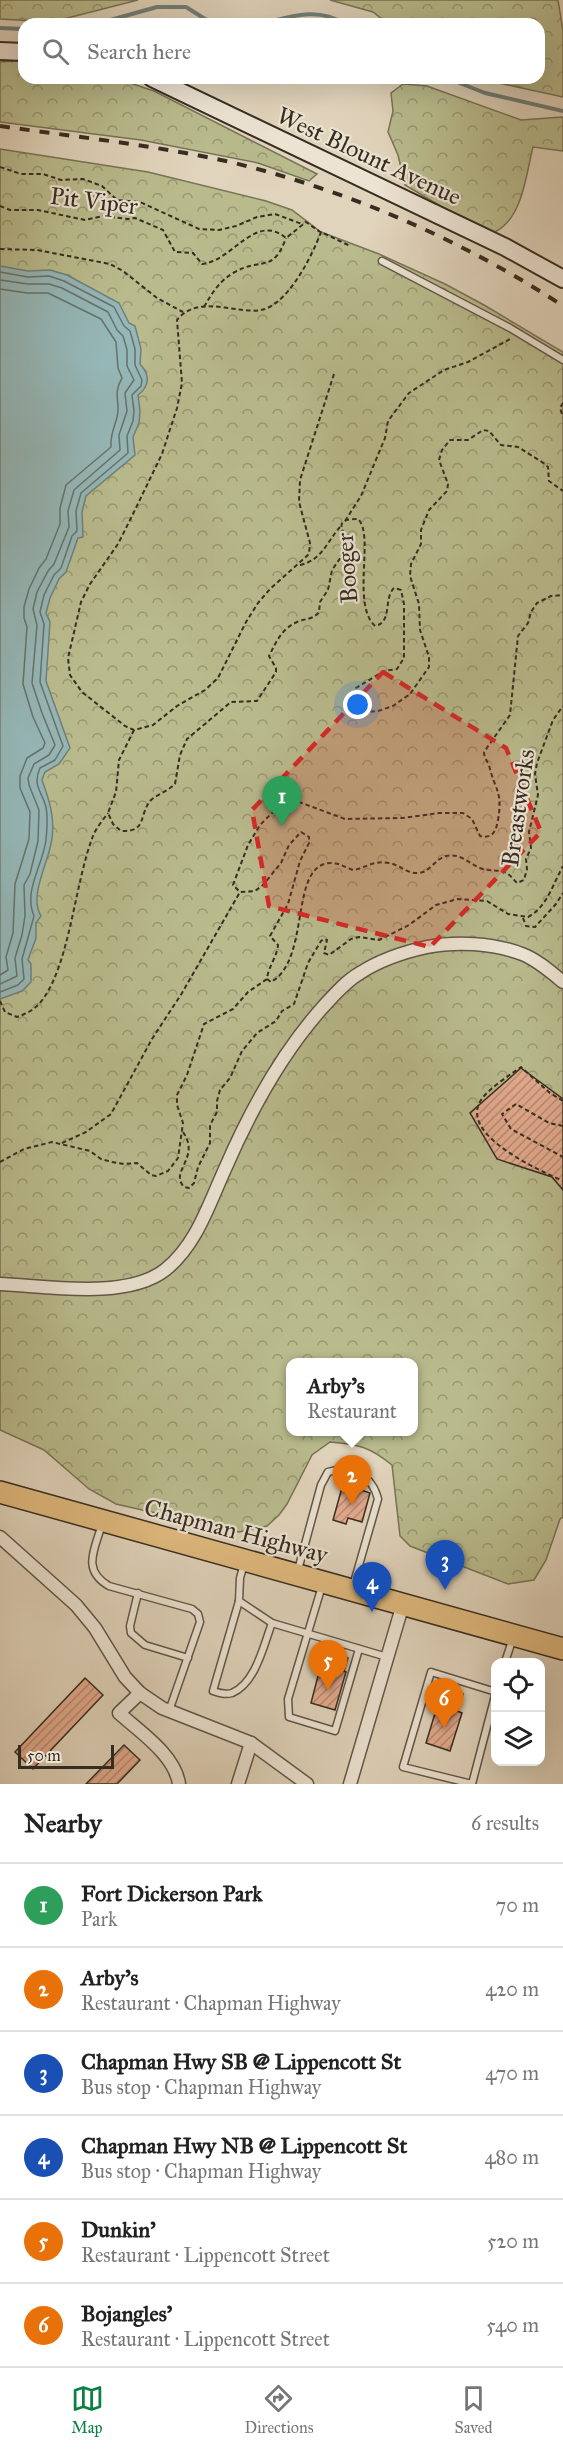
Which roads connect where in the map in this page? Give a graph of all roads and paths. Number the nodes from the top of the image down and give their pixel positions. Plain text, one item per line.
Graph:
1 (0, 51) edge
2 (18, 52) edge
3 (164, 84) edge
4 (0, 167) edge
5 (0, 206) edge
6 (302, 224) junction
7 (321, 232) junction
8 (286, 238) junction
9 (350, 246) dead end
10 (0, 249) edge
11 (382, 261) dead end
12 (563, 279) edge
13 (203, 308) junction
14 (183, 312) junction
15 (519, 333) junction
16 (563, 360) edge
17 (334, 374) dead end
18 (563, 403) edge
19 (563, 417) edge
20 (563, 491) edge
21 (344, 522) junction
22 (341, 526) junction
23 (298, 565) junction
24 (563, 595) edge
25 (563, 706) edge
26 (134, 730) junction
27 (108, 813) junction
28 (240, 892) junction
29 (563, 892) edge
30 (523, 918) dead end
31 (267, 979) junction
32 (563, 982) edge
33 (0, 1001) edge
34 (563, 1101) edge
35 (563, 1126) edge
36 (62, 1143) junction
37 (563, 1157) edge
38 (0, 1161) edge
39 (563, 1181) edge
40 (0, 1284) edge
41 (0, 1492) edge
42 (104, 1521) junction
43 (0, 1537) edge
44 (246, 1560) junction
45 (297, 1574) junction
46 (323, 1581) junction
47 (352, 1589) junction
48 (138, 1593) junction
49 (239, 1601) junction
50 (403, 1604) junction
51 (273, 1623) junction
52 (308, 1633) junction
53 (514, 1635) junction
54 (563, 1648) edge
55 (359, 1649) junction
56 (188, 1658) junction
57 (387, 1658) junction
58 (506, 1658) edge
59 (495, 1692) edge
60 (140, 1693) junction
61 (169, 1711) junction
62 (250, 1743) junction
63 (179, 1784) edge
64 (238, 1784) edge
65 (307, 1784) edge
66 (350, 1784) edge

1 - 2 street
3 - 12 street, West Blount Avenue
4 - 6 path
5 - 8 path, Pit Viper
6 - 7 path
6 - 8 path
7 - 9 path
7 - 13 path
8 - 13 path
10 - 14 path
11 - 15 lane
13 - 14 path
14 - 26 path
15 - 16 lane
15 - 21 path
17 - 23 path
18 - 19 path
20 - 21 path, Booger
21 - 22 path
22 - 23 path
22 - 27 path, Booger
23 - 26 path
24 - 28 path
25 - 31 path, Breastworks
26 - 27 path
27 - 33 path
28 - 31 path
28 - 36 path
29 - 30 path
31 - 36 path
32 - 40 street
34 - 39 path
35 - 37 path
36 - 38 path
41 - 42 highway, Chapman Highway
42 - 44 highway, Chapman Highway
42 - 48 lane
43 - 60 street
44 - 45 highway, Chapman Highway
44 - 49 lane
45 - 46 highway, Chapman Highway
45 - 47 lane
46 - 47 highway, Chapman Highway
46 - 52 lane
47 - 50 highway, Chapman Highway
48 - 56 lane
48 - 56 lane
49 - 51 lane
49 - 51 lane
50 - 53 highway, Chapman Highway
50 - 57 street
51 - 52 lane
52 - 55 lane
52 - 55 lane
53 - 54 highway, Chapman Highway
53 - 58 lane
55 - 57 lane
56 - 61 lane
57 - 66 street
59 - 59 lane
60 - 61 street
60 - 63 street
61 - 62 street
62 - 64 street
62 - 65 street

